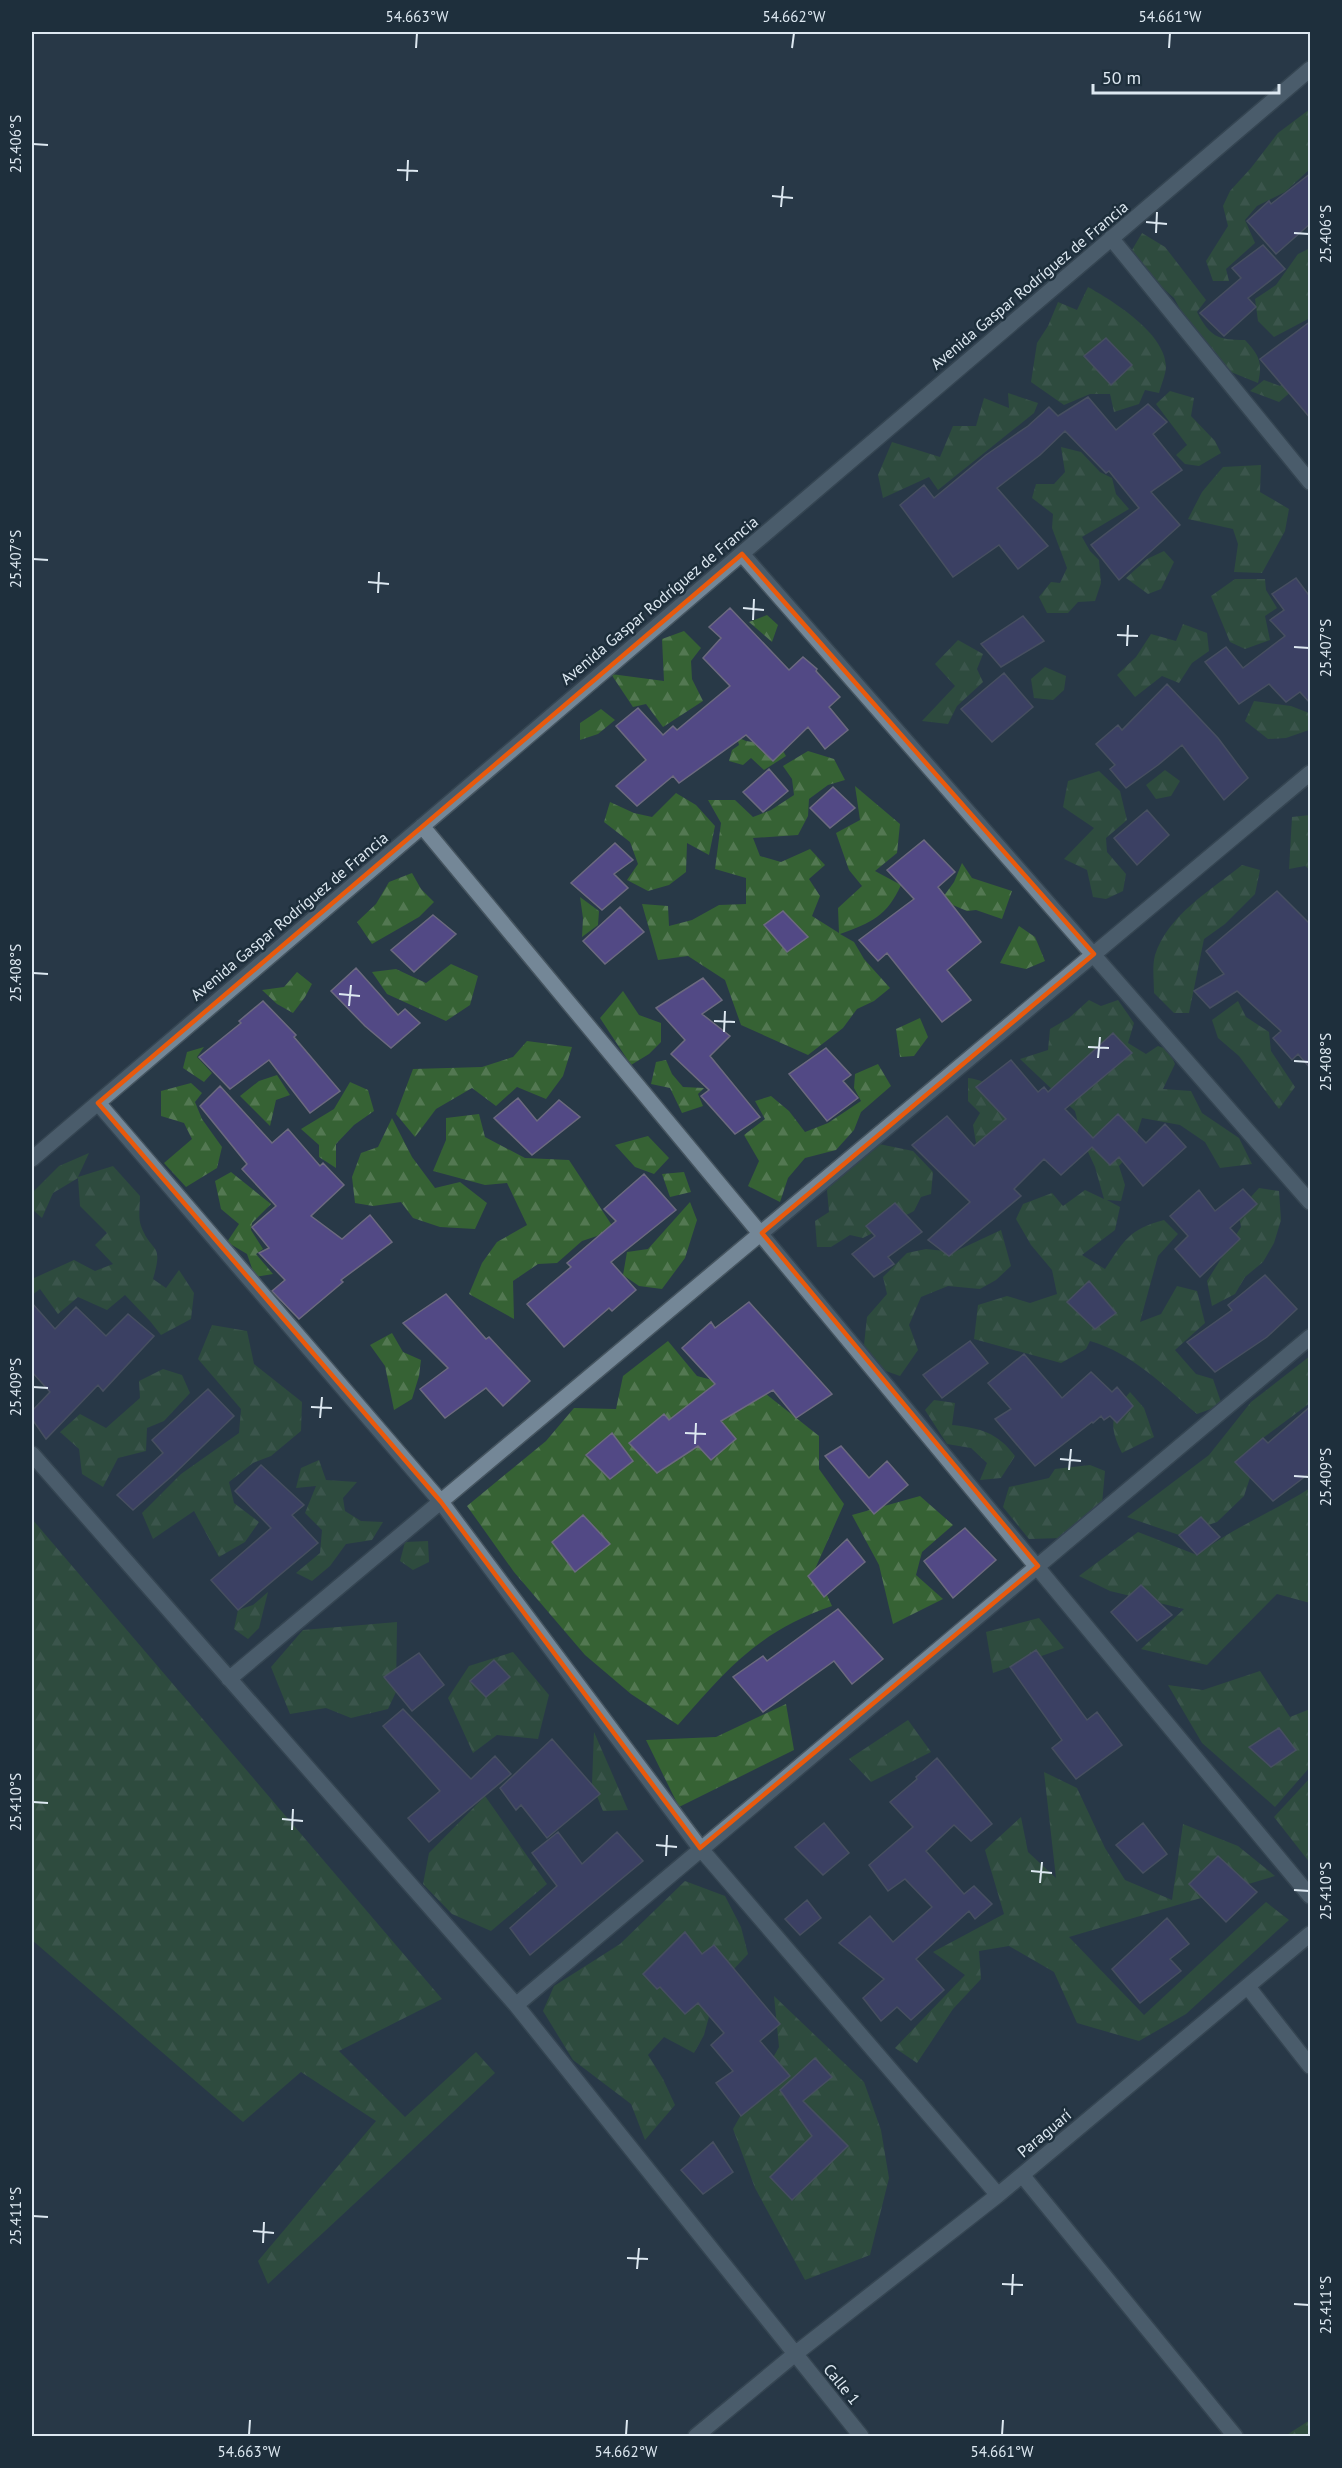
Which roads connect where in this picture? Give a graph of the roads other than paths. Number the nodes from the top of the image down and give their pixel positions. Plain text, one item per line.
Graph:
1 (1311, 69) edge
2 (1111, 238) junction
3 (1311, 482) edge
4 (742, 554) junction
5 (1311, 773) edge
6 (422, 826) junction
7 (1094, 954) junction
8 (98, 1103) junction
9 (32, 1159) edge
10 (1311, 1202) edge
11 (762, 1233) junction
12 (1311, 1337) edge
13 (32, 1454) edge
14 (441, 1502) junction
15 (1038, 1566) junction
16 (229, 1679) junction
17 (700, 1848) junction
18 (1311, 1896) edge
19 (1311, 1934) edge
20 (1248, 1987) junction
21 (516, 2005) junction
22 (1311, 2066) edge
23 (1022, 2175) junction
24 (998, 2195) junction
25 (795, 2354) junction
26 (696, 2436) edge
27 (861, 2436) edge
28 (1235, 2436) edge

1 - 2 street, Avenida Gaspar Rodríguez de Francia
2 - 3 street
2 - 4 street, Avenida Gaspar Rodríguez de Francia
4 - 6 street, Avenida Gaspar Rodríguez de Francia
4 - 7 street
5 - 7 street
6 - 8 street, Avenida Gaspar Rodríguez de Francia
6 - 11 street
7 - 10 street
7 - 11 street
8 - 9 street, Avenida Gaspar Rodríguez de Francia
8 - 14 street
11 - 14 street
11 - 15 street
12 - 15 street
13 - 16 street, Calle 1
14 - 16 street
14 - 17 street
15 - 17 street
15 - 18 street
16 - 21 street, Calle 1
17 - 21 street
17 - 24 street
19 - 20 street, Paraguarí
20 - 22 street
20 - 23 street, Paraguarí
21 - 25 street, Calle 1
23 - 24 street, Paraguarí
23 - 28 street
24 - 25 street, Paraguarí
25 - 26 street, Paraguarí
25 - 27 street, Calle 1

